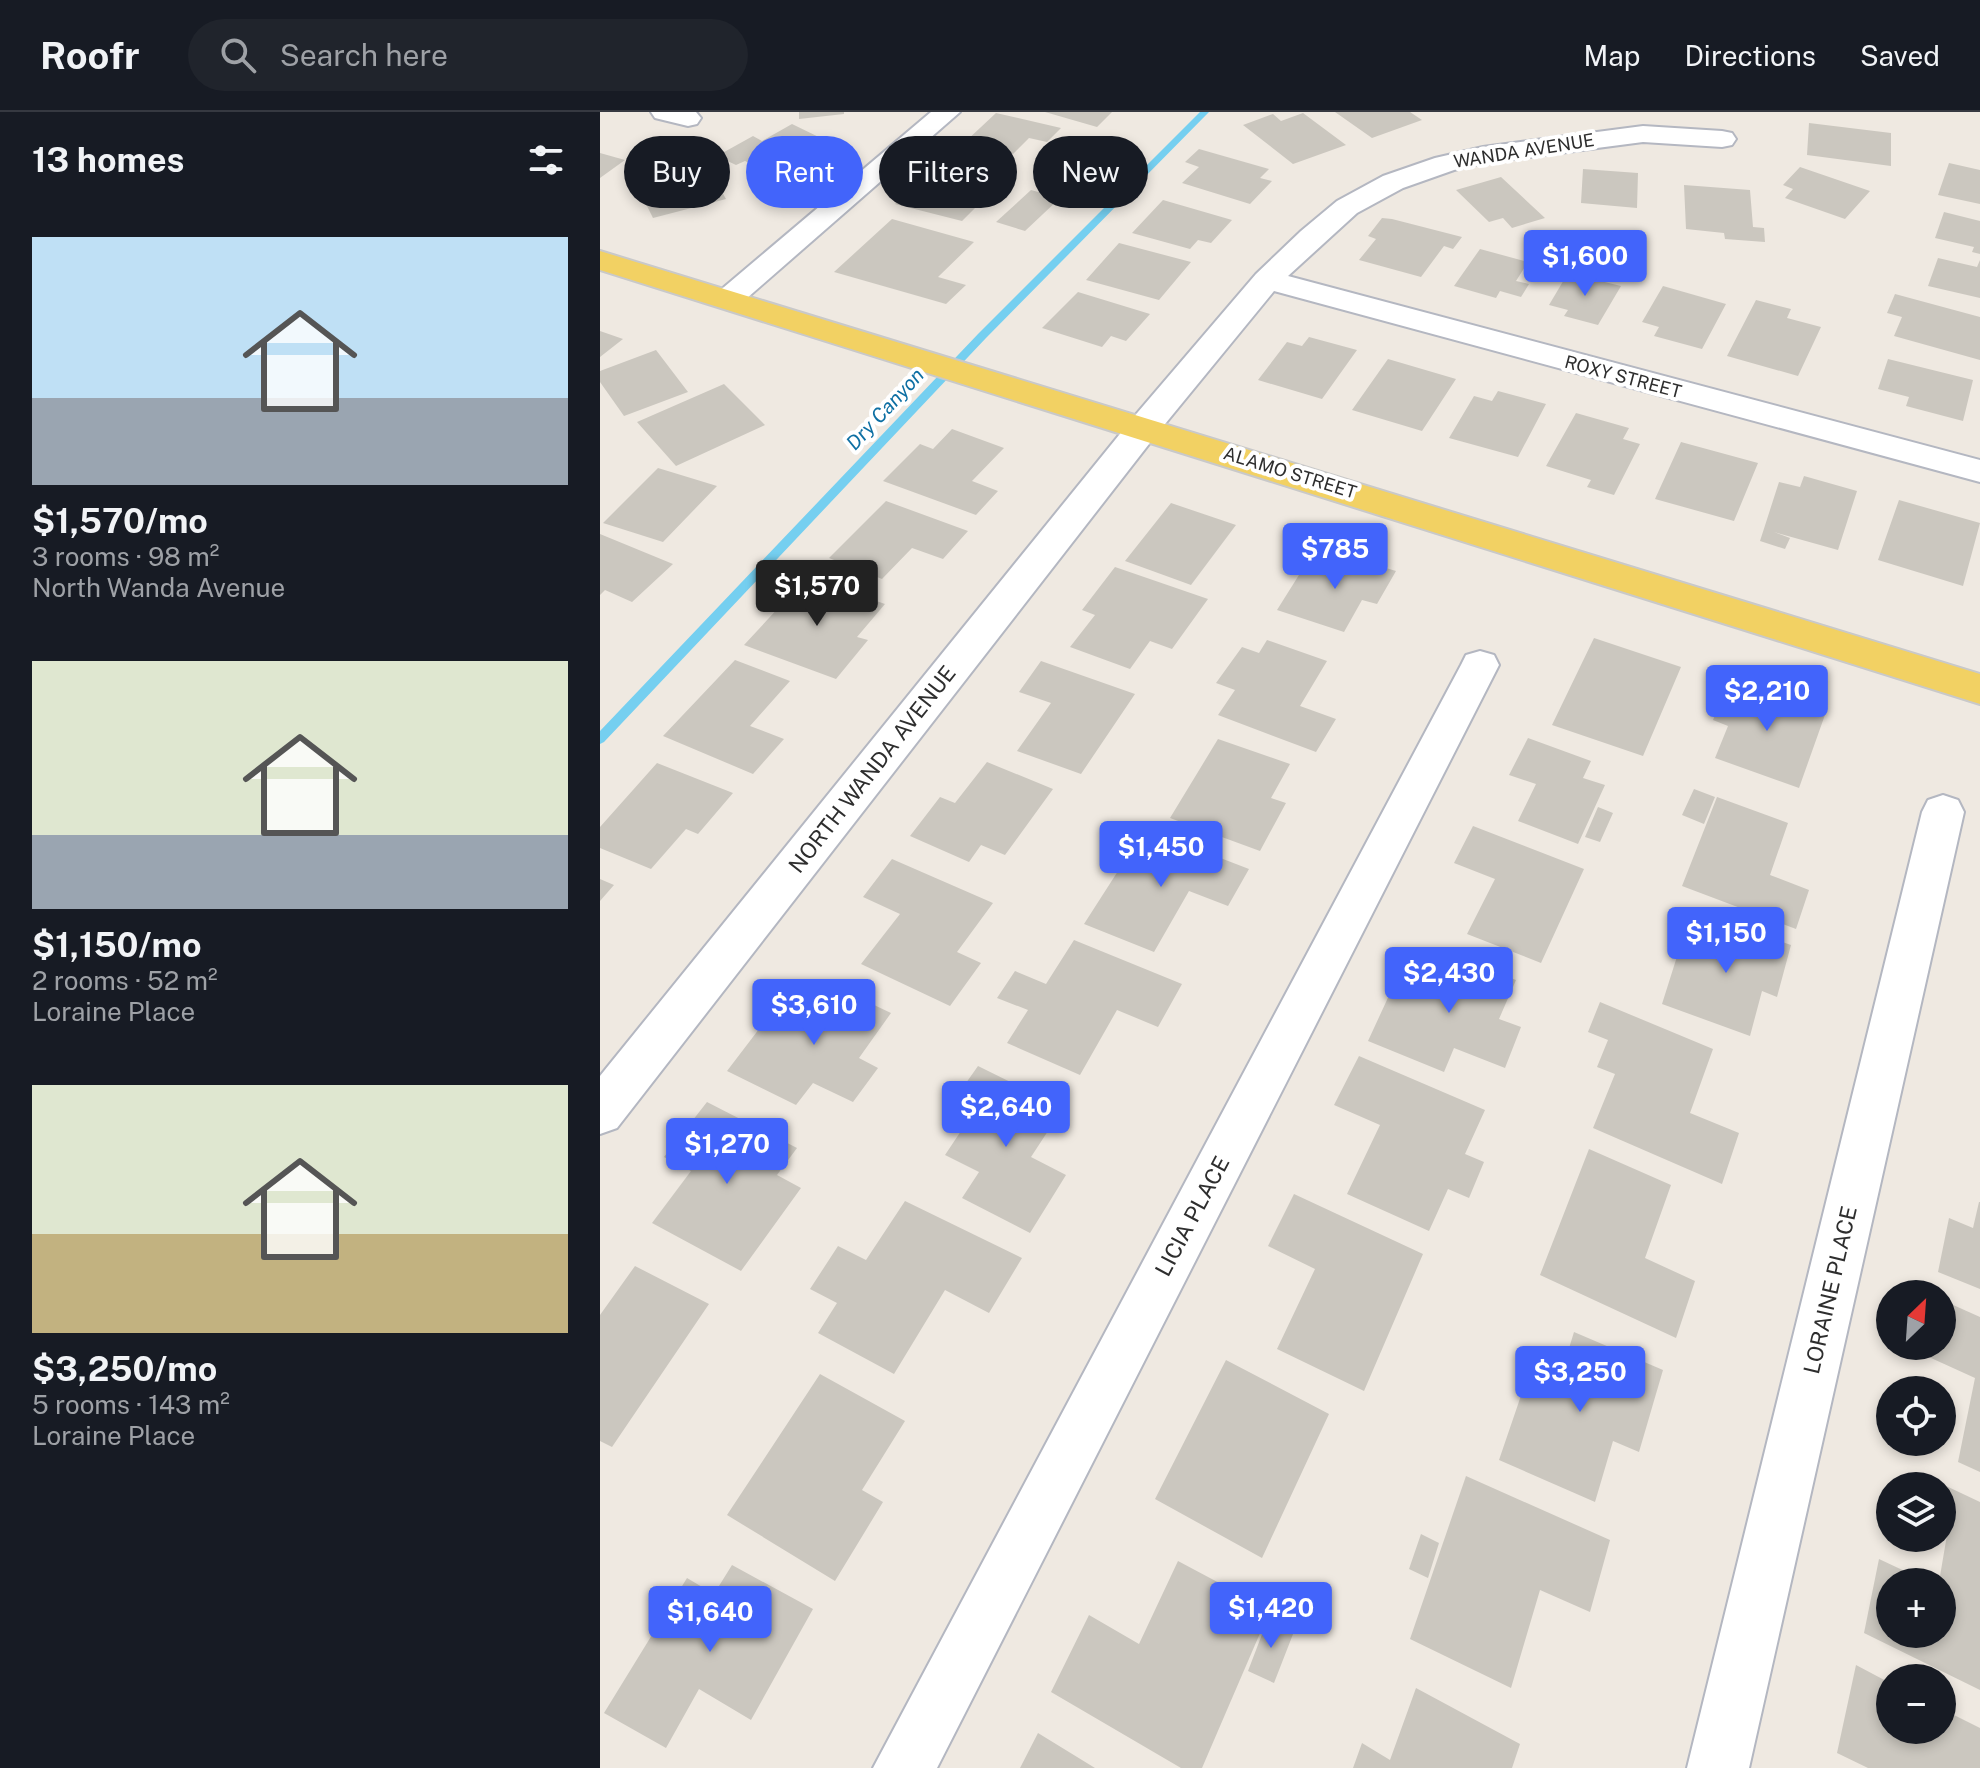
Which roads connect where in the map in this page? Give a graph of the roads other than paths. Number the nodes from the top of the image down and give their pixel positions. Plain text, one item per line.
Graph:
1 (947, 112) edge
2 (1722, 139) dead end
3 (600, 260) edge
4 (1267, 280) junction
5 (728, 299) junction
6 (1144, 427) junction
7 (1980, 471) edge
8 (1480, 665) dead end
9 (1980, 689) edge
10 (1943, 812) dead end
11 (600, 1112) edge
12 (904, 1768) edge
13 (1718, 1768) edge

1 - 5 street
2 - 4 street, WANDA AVENUE
3 - 5 main road, ALAMO STREET
4 - 6 street, WANDA AVENUE
4 - 7 street, ROXY STREET
5 - 6 main road, ALAMO STREET
6 - 9 main road, ALAMO STREET
6 - 11 street, NORTH WANDA AVENUE
8 - 12 street, LICIA PLACE
10 - 13 street, LORAINE PLACE

